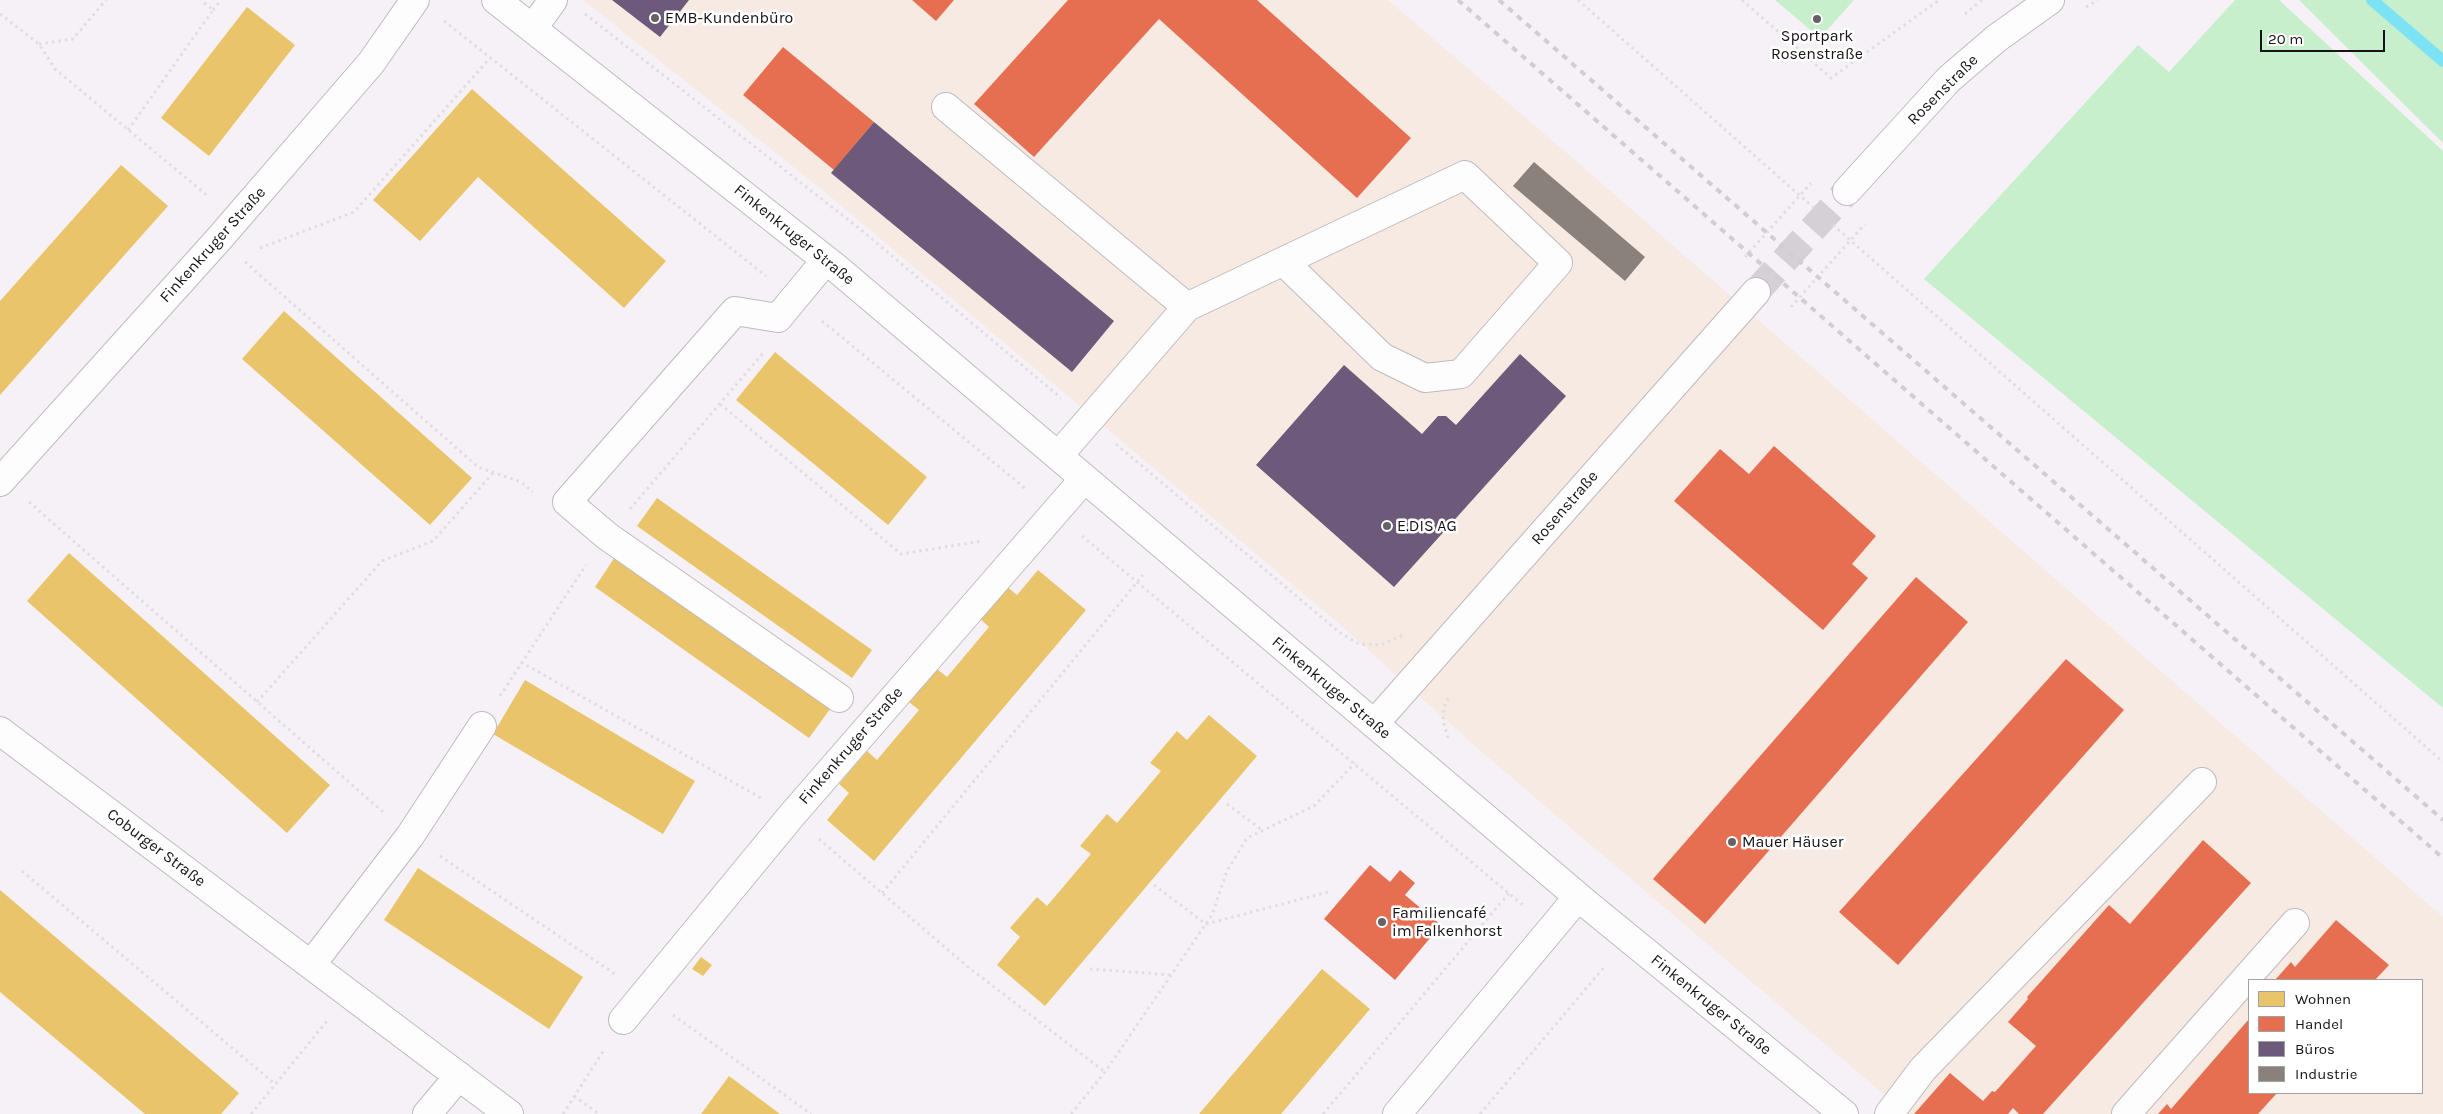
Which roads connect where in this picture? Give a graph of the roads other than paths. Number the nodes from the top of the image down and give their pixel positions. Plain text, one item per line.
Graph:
1 (415, 0) edge
2 (496, 0) edge
3 (553, 0) edge
4 (2050, 0) edge
5 (533, 28) junction
6 (946, 107) dead end
7 (1848, 191) tunnel mouth
8 (826, 260) junction
9 (1284, 262) junction
10 (1756, 292) tunnel mouth
11 (1187, 307) junction
12 (1058, 456) junction
13 (1084, 478) junction
14 (0, 482) edge
15 (839, 698) dead end
16 (1374, 724) junction
17 (482, 726) road end
18 (0, 731) edge
19 (2202, 782) dead end
20 (1578, 897) junction
21 (2295, 923) dead end
22 (311, 965) junction
23 (624, 1020) road end
24 (459, 1076) junction
25 (427, 1114) edge
26 (509, 1114) edge
27 (1397, 1114) edge
28 (1844, 1114) edge
29 (1889, 1114) edge
30 (2126, 1114) edge

1 - 14 street, Finkenkruger Straße
2 - 5 street, Finkenkruger Straße
3 - 5 street
4 - 7 street, Rosenstraße
5 - 8 street, Finkenkruger Straße
6 - 11 street
8 - 12 street, Finkenkruger Straße
8 - 15 street
9 - 9 street
9 - 11 street
10 - 16 street, Rosenstraße
11 - 12 street
12 - 13 street, Finkenkruger Straße
13 - 16 street, Finkenkruger Straße
13 - 23 street, Finkenkruger Straße
16 - 20 street, Finkenkruger Straße
17 - 22 street
18 - 22 street, Coburger Straße
19 - 29 street
20 - 27 street
20 - 28 street, Finkenkruger Straße
21 - 30 street
22 - 24 street, Coburger Straße
24 - 25 street
24 - 26 street, Coburger Straße

